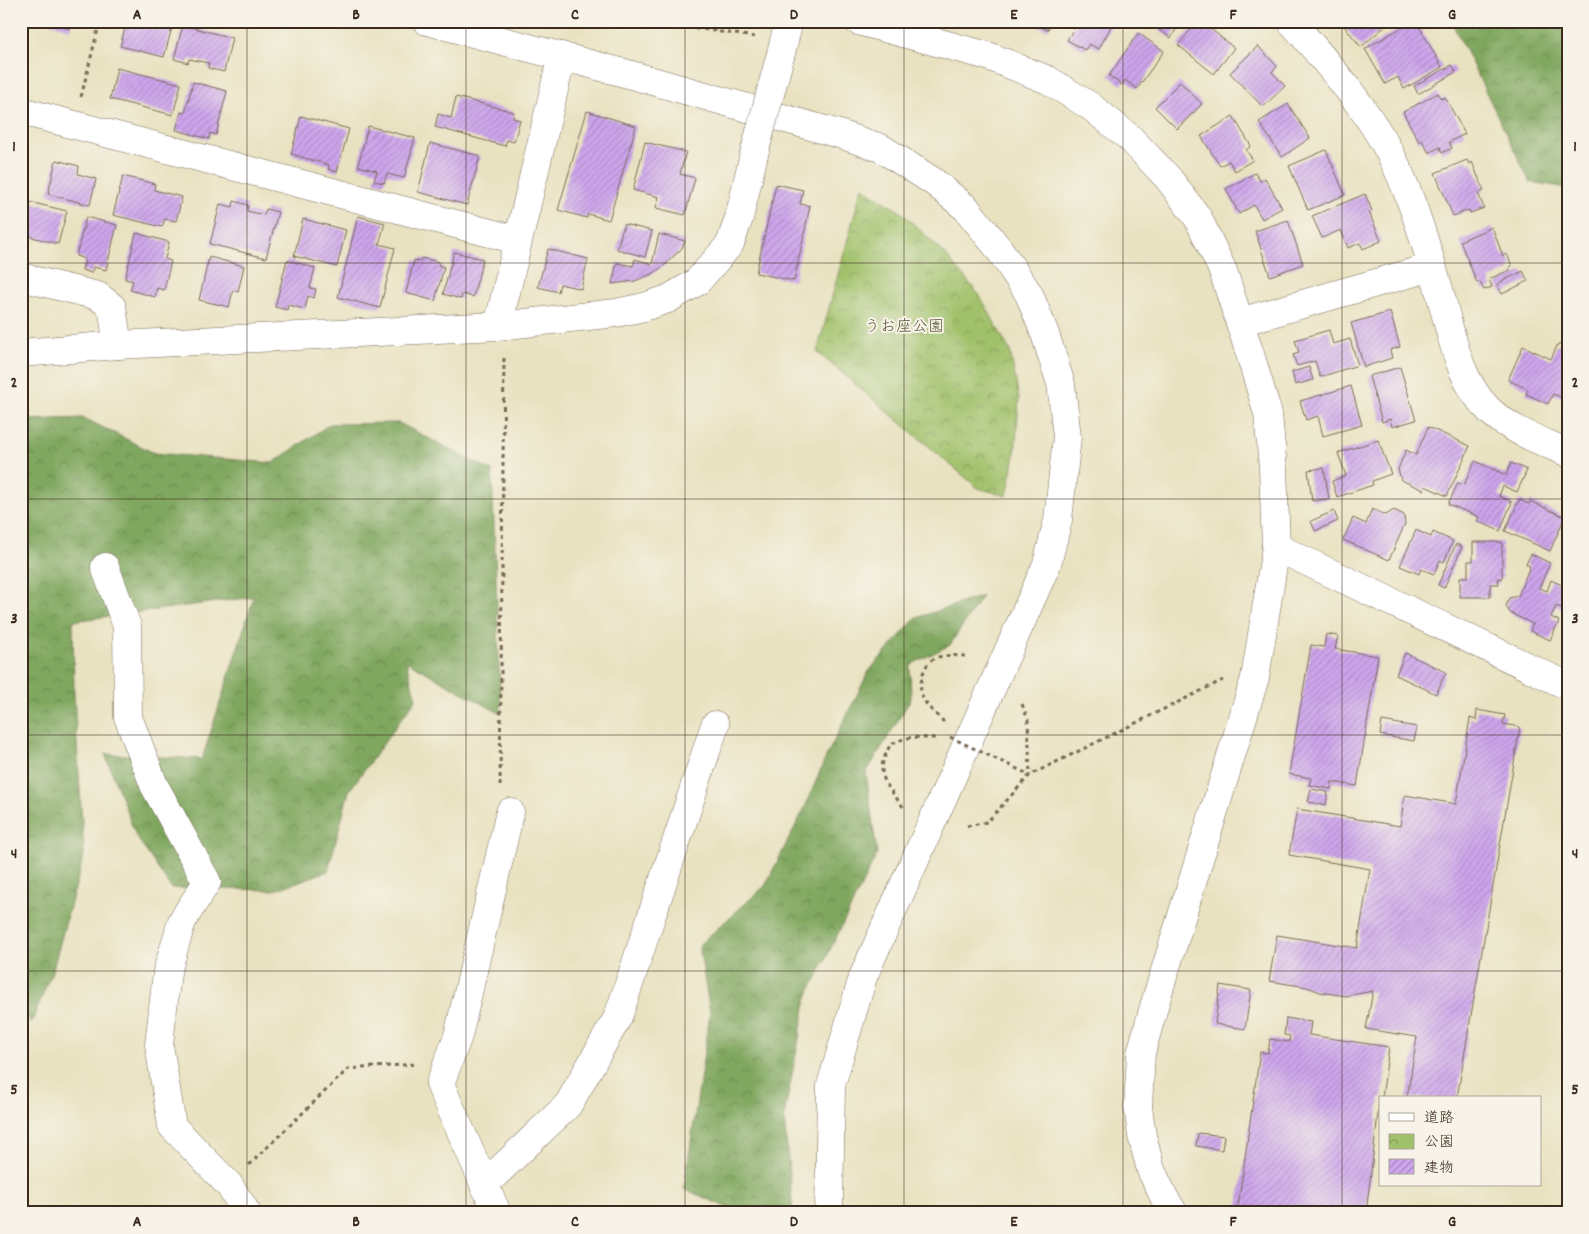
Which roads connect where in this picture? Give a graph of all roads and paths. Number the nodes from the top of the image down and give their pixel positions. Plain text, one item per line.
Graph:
1 (100, 21) edge
2 (427, 21) edge
3 (648, 21) edge
4 (790, 21) edge
5 (858, 21) edge
6 (1291, 21) edge
7 (923, 30) edge
8 (770, 46) junction
9 (562, 56) junction
10 (21, 111) edge
11 (74, 124) junction
12 (517, 240) junction
13 (1432, 267) junction
14 (21, 277) edge
15 (1240, 322) junction
16 (498, 326) junction
17 (118, 345) junction
18 (21, 353) edge
19 (504, 354) dead end
20 (1568, 453) edge
21 (1276, 547) junction
22 (105, 567) dead end
23 (965, 656) dead end
24 (1258, 663) junction
25 (1568, 686) edge
26 (1022, 704) dead end
27 (945, 723) dead end
28 (715, 725) dead end
29 (948, 730) dead end
30 (950, 737) junction
31 (1030, 776) junction
32 (903, 807) dead end
33 (510, 812) joint
34 (967, 826) dead end
35 (449, 1061) junction
36 (229, 1185) junction
37 (484, 1185) junction
38 (247, 1213) edge
39 (497, 1213) edge
40 (829, 1213) edge
41 (1174, 1213) edge

1 - 11 path
2 - 9 street
3 - 8 path
4 - 8 street
5 - 7 street
6 - 13 street
7 - 15 street
8 - 16 street, bridge
9 - 12 street
9 - 40 street
10 - 11 street
11 - 12 street
12 - 16 street
13 - 15 street
13 - 20 street
14 - 17 street
15 - 21 street
16 - 17 street
17 - 18 street
19 - 33 path
21 - 24 street
21 - 25 street
22 - 36 street
23 - 27 path
24 - 31 path
24 - 41 street
26 - 31 path
28 - 37 street
29 - 30 path, bridge
30 - 31 path, bridge
30 - 32 path
31 - 34 path
33 - 35 street
35 - 36 path
35 - 37 street
36 - 38 street
37 - 39 street

